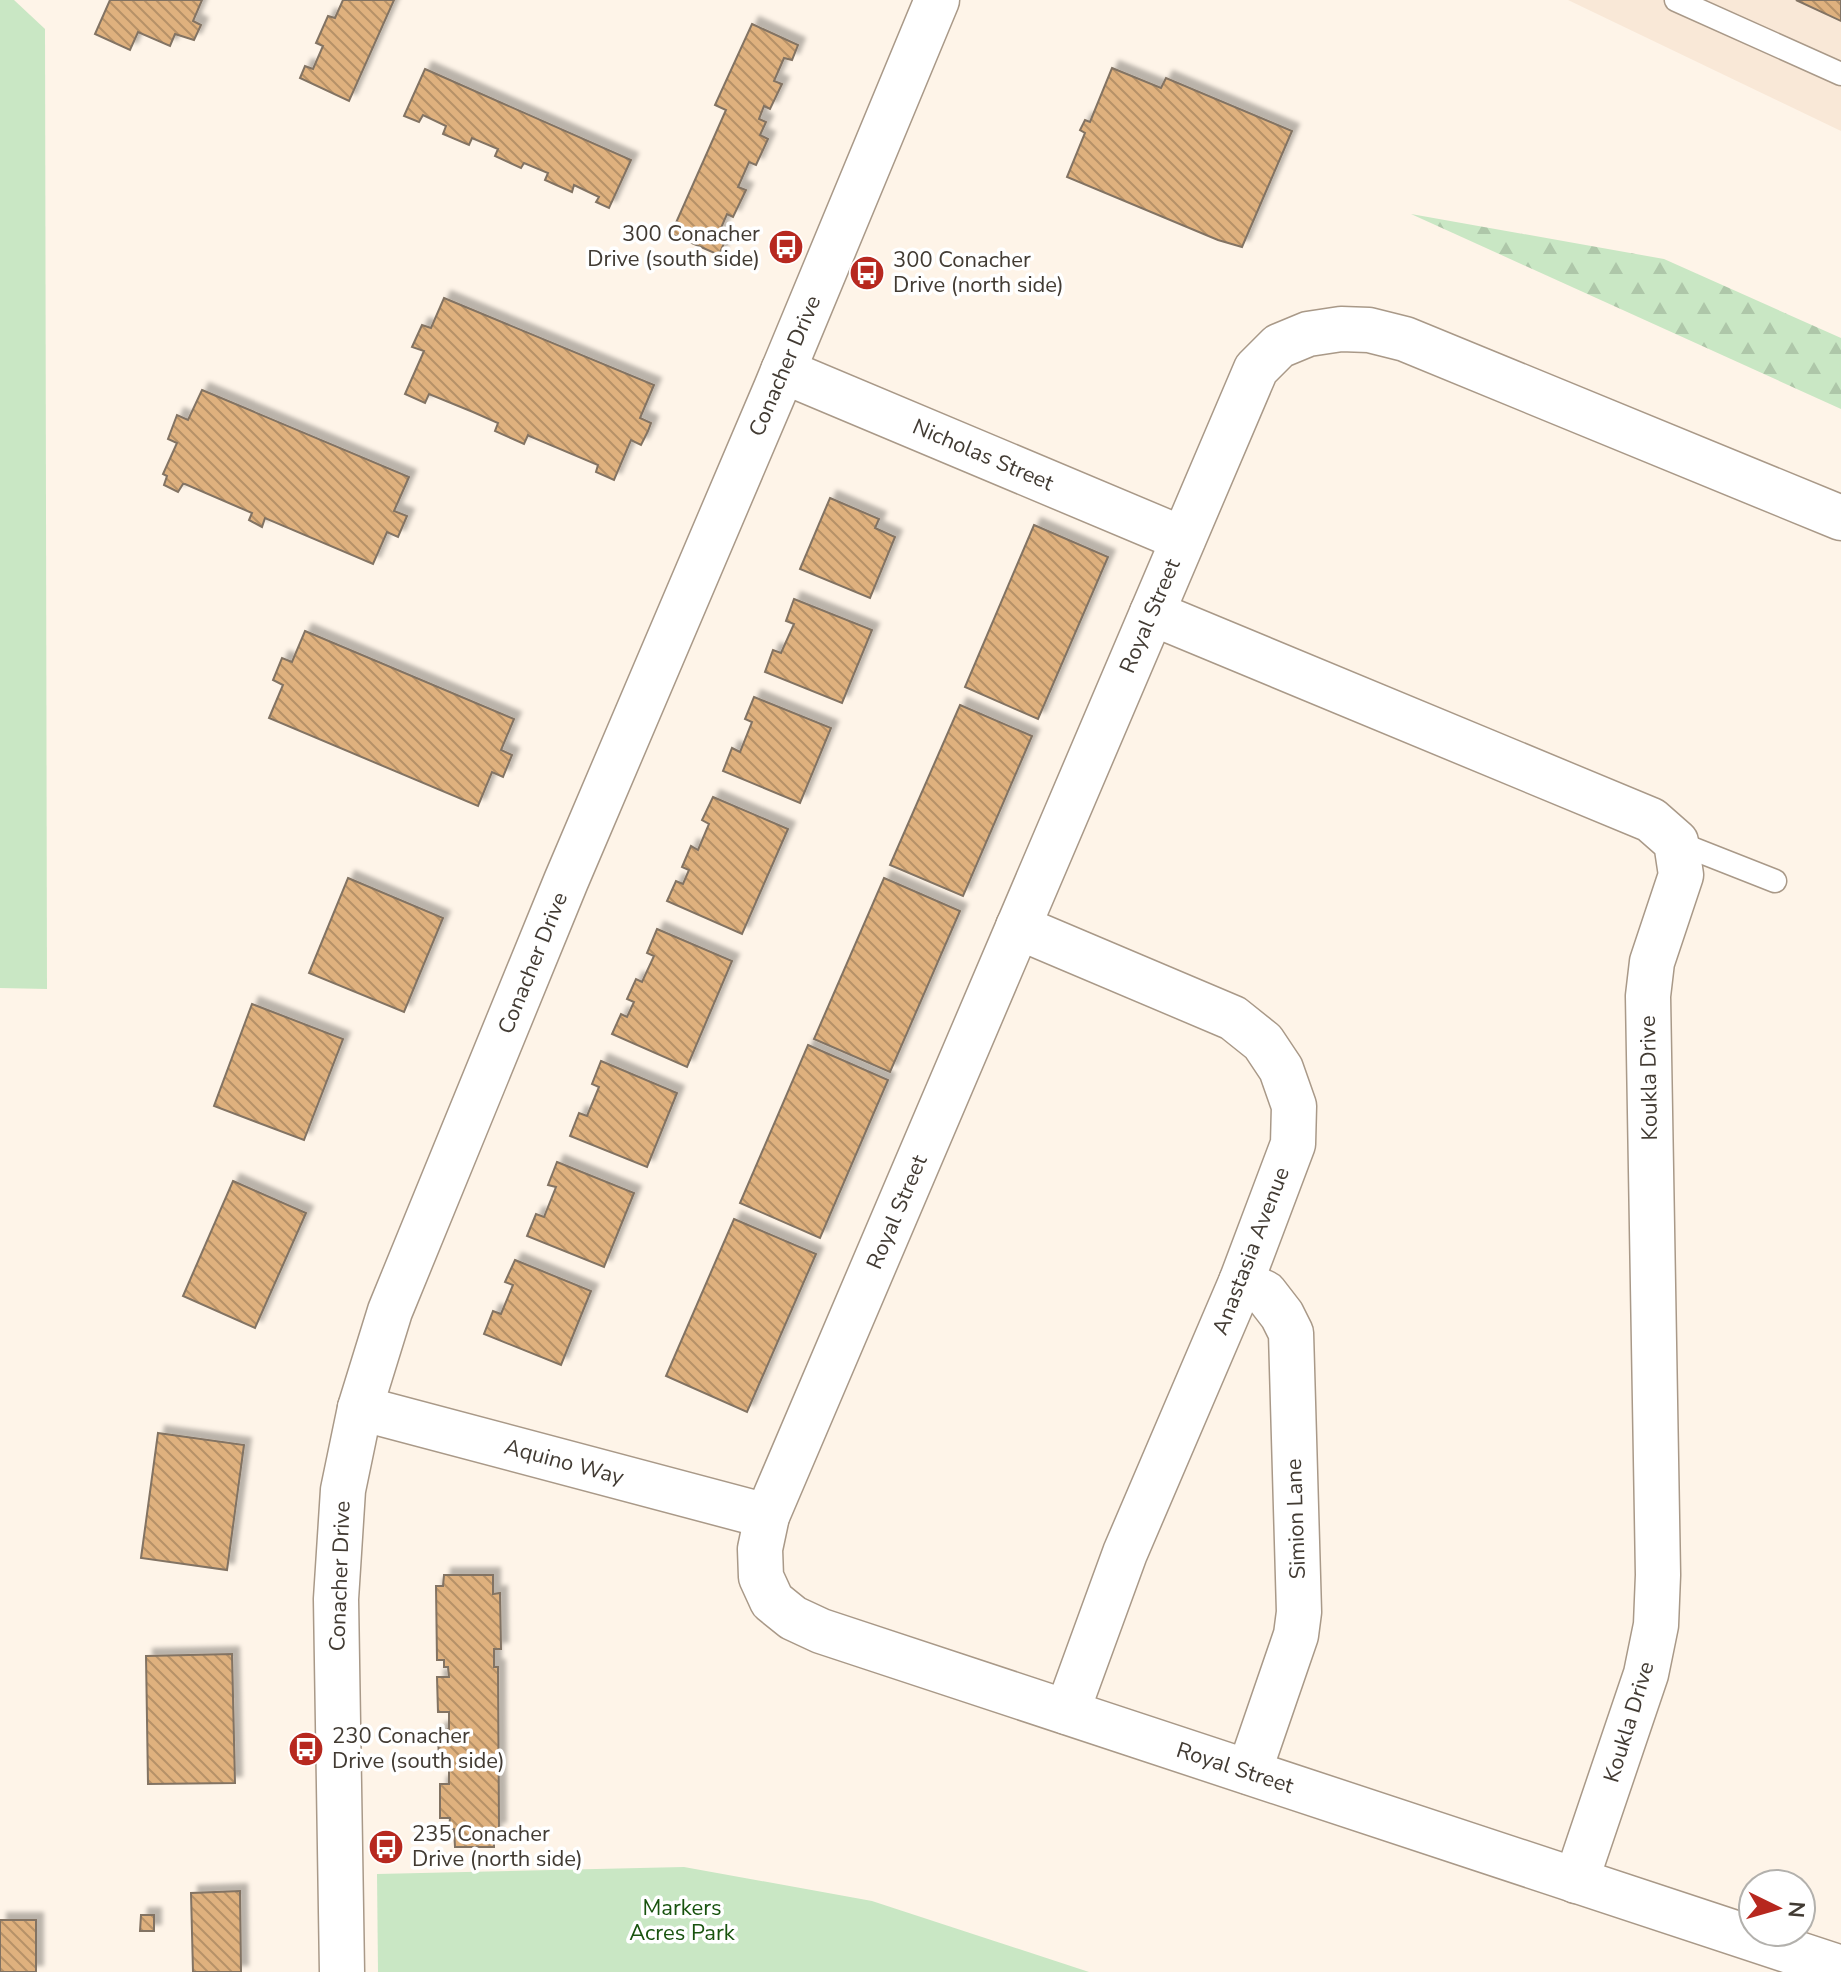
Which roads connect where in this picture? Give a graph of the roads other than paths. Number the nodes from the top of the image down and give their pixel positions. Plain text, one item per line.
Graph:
1 (937, 0) edge
2 (1676, 0) edge
3 (1841, 74) edge
4 (783, 371) junction
5 (1841, 518) edge
6 (1183, 539) junction
7 (1152, 613) junction
8 (1676, 842) junction
9 (1775, 881) dead end
10 (1018, 927) junction
11 (1241, 1282) junction
12 (360, 1408) junction
13 (767, 1516) junction
14 (1067, 1712) junction
15 (1249, 1772) junction
16 (1576, 1881) junction
17 (1841, 1968) edge
18 (342, 1972) edge

1 - 4 street, Conacher Drive
2 - 3 lane
4 - 6 street, Nicholas Street
4 - 12 street, Conacher Drive
5 - 6 street, Royal Street
6 - 7 street, Royal Street
7 - 8 street
7 - 10 street, Royal Street
8 - 9 lane
8 - 16 street, Koukla Drive
10 - 11 street, Anastasia Avenue
10 - 13 street, Royal Street
11 - 14 street, Anastasia Avenue
11 - 15 street, Simion Lane
12 - 13 street, Aquino Way
12 - 18 street, Conacher Drive
13 - 14 street, Royal Street
14 - 15 street, Royal Street
15 - 16 street, Royal Street
16 - 17 street, Royal Street

